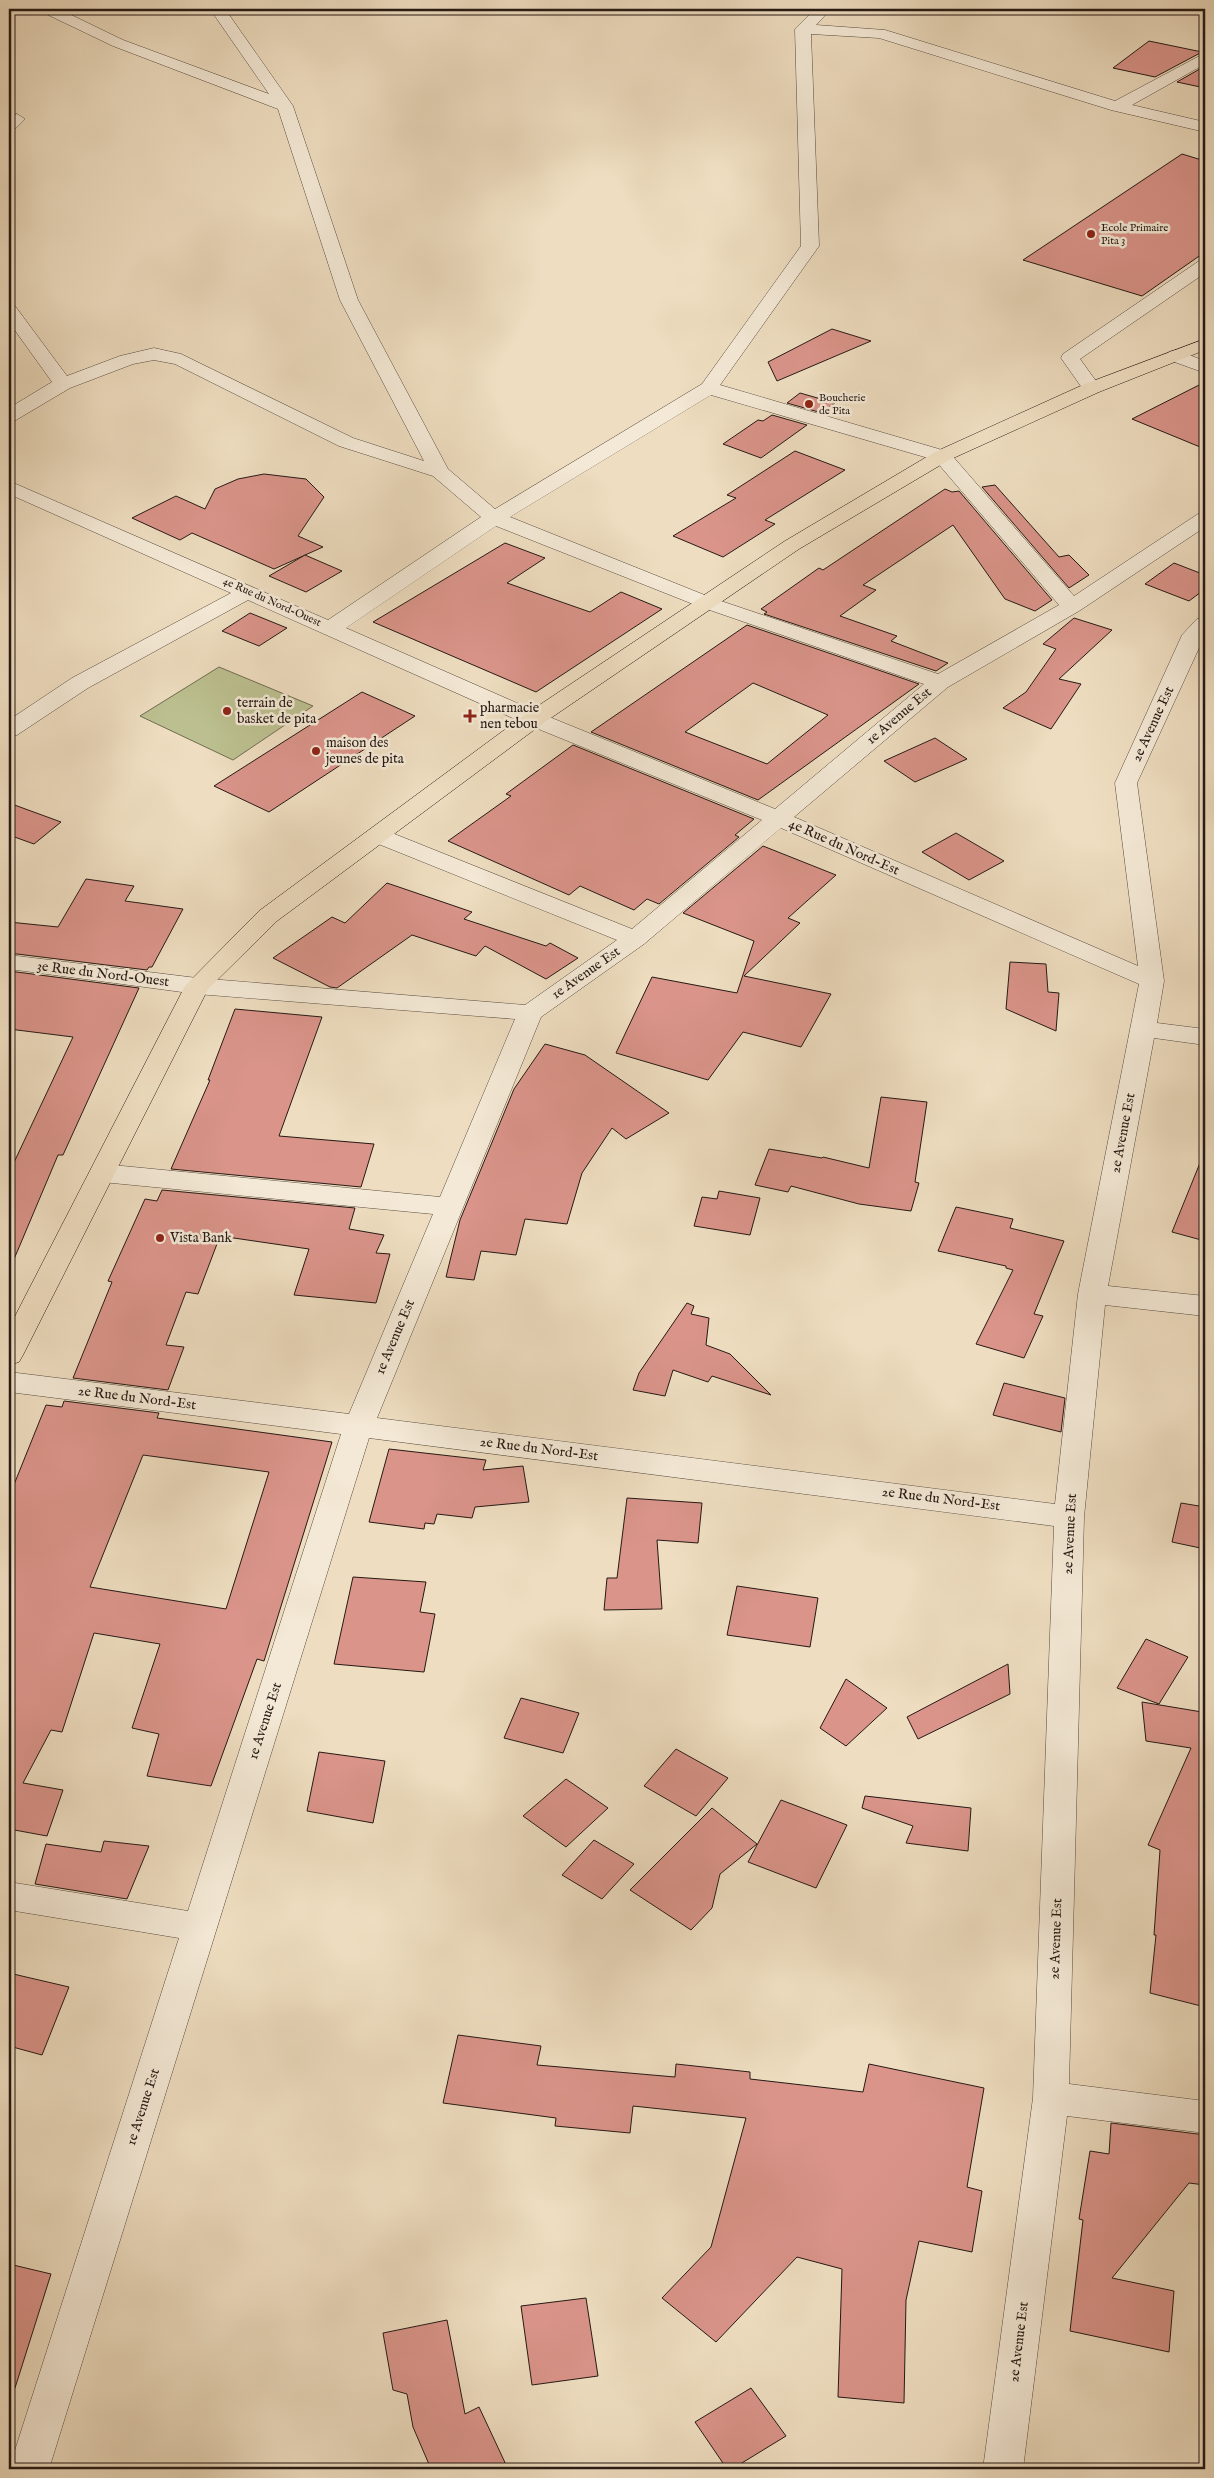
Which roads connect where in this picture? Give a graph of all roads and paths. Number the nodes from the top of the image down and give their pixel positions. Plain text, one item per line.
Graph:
1 (47, 9) edge
2 (218, 9) edge
3 (823, 9) edge
4 (803, 30) junction
5 (1205, 58) edge
6 (284, 106) junction
7 (1117, 106) junction
8 (1205, 127) edge
9 (1205, 265) edge
10 (9, 310) edge
11 (1205, 344) edge
12 (1176, 356) junction
13 (1205, 367) edge
14 (63, 384) junction
15 (709, 388) junction
16 (1092, 388) junction
17 (9, 416) edge
18 (942, 456) junction
19 (440, 472) junction
20 (9, 487) edge
21 (494, 518) junction
22 (1205, 518) edge
23 (248, 592) junction
24 (705, 602) junction
25 (1072, 607) junction
26 (1205, 624) edge
27 (331, 628) junction
28 (940, 682) junction
29 (534, 719) junction
30 (9, 730) edge
31 (777, 818) junction
32 (379, 836) junction
33 (635, 939) junction
34 (9, 962) edge
35 (1152, 982) junction
36 (197, 986) junction
37 (530, 1013) junction
38 (1143, 1029) junction
39 (1205, 1037) edge
40 (102, 1173) junction
41 (449, 1207) junction
42 (1092, 1294) junction
43 (1205, 1306) edge
44 (9, 1355) edge
45 (9, 1382) edge
46 (358, 1426) junction
47 (1070, 1517) junction
48 (9, 1896) edge
49 (200, 1927) junction
50 (1051, 2098) junction
51 (1205, 2117) edge
52 (28, 2469) edge
53 (1003, 2469) edge

1 - 6 street
2 - 6 street
3 - 4 street
4 - 7 street
4 - 15 street
5 - 7 street
6 - 19 street
7 - 8 street
9 - 16 street
10 - 14 street
11 - 12 highway
12 - 13 street
12 - 16 highway
14 - 17 street
14 - 19 street
15 - 18 street
15 - 21 street
16 - 18 highway
18 - 24 highway
18 - 25 street
19 - 21 street
20 - 23 street, 4e Rue du Nord-Ouest
21 - 24 street
21 - 27 street
22 - 25 street, 1e Avenue Est
23 - 27 street, 4e Rue du Nord-Ouest
23 - 30 street
24 - 28 street
24 - 29 highway
25 - 28 street, 1e Avenue Est
26 - 35 street, 2e Avenue Est
27 - 29 street, 4e Rue du Nord-Ouest
28 - 31 street, 1e Avenue Est
29 - 31 street, 4e Rue du Nord-Est
29 - 32 highway
31 - 33 street, 1e Avenue Est
31 - 35 street, 4e Rue du Nord-Est
32 - 33 street
32 - 36 highway
33 - 37 street, 1e Avenue Est
34 - 36 street, 3e Rue du Nord-Ouest
35 - 38 street, 2e Avenue Est
36 - 37 street, 3e Rue du Nord-Ouest
36 - 40 highway
37 - 41 street, 1e Avenue Est
38 - 39 street
38 - 42 street, 2e Avenue Est
40 - 41 street
40 - 44 highway
41 - 46 street, 1e Avenue Est
42 - 43 street
42 - 47 street, 2e Avenue Est
45 - 46 street, 2e Rue du Nord-Est
46 - 47 street, 2e Rue du Nord-Est
46 - 49 street, 1e Avenue Est
47 - 50 street, 2e Avenue Est
48 - 49 street
49 - 52 street, 1e Avenue Est
50 - 51 street
50 - 53 street, 2e Avenue Est

